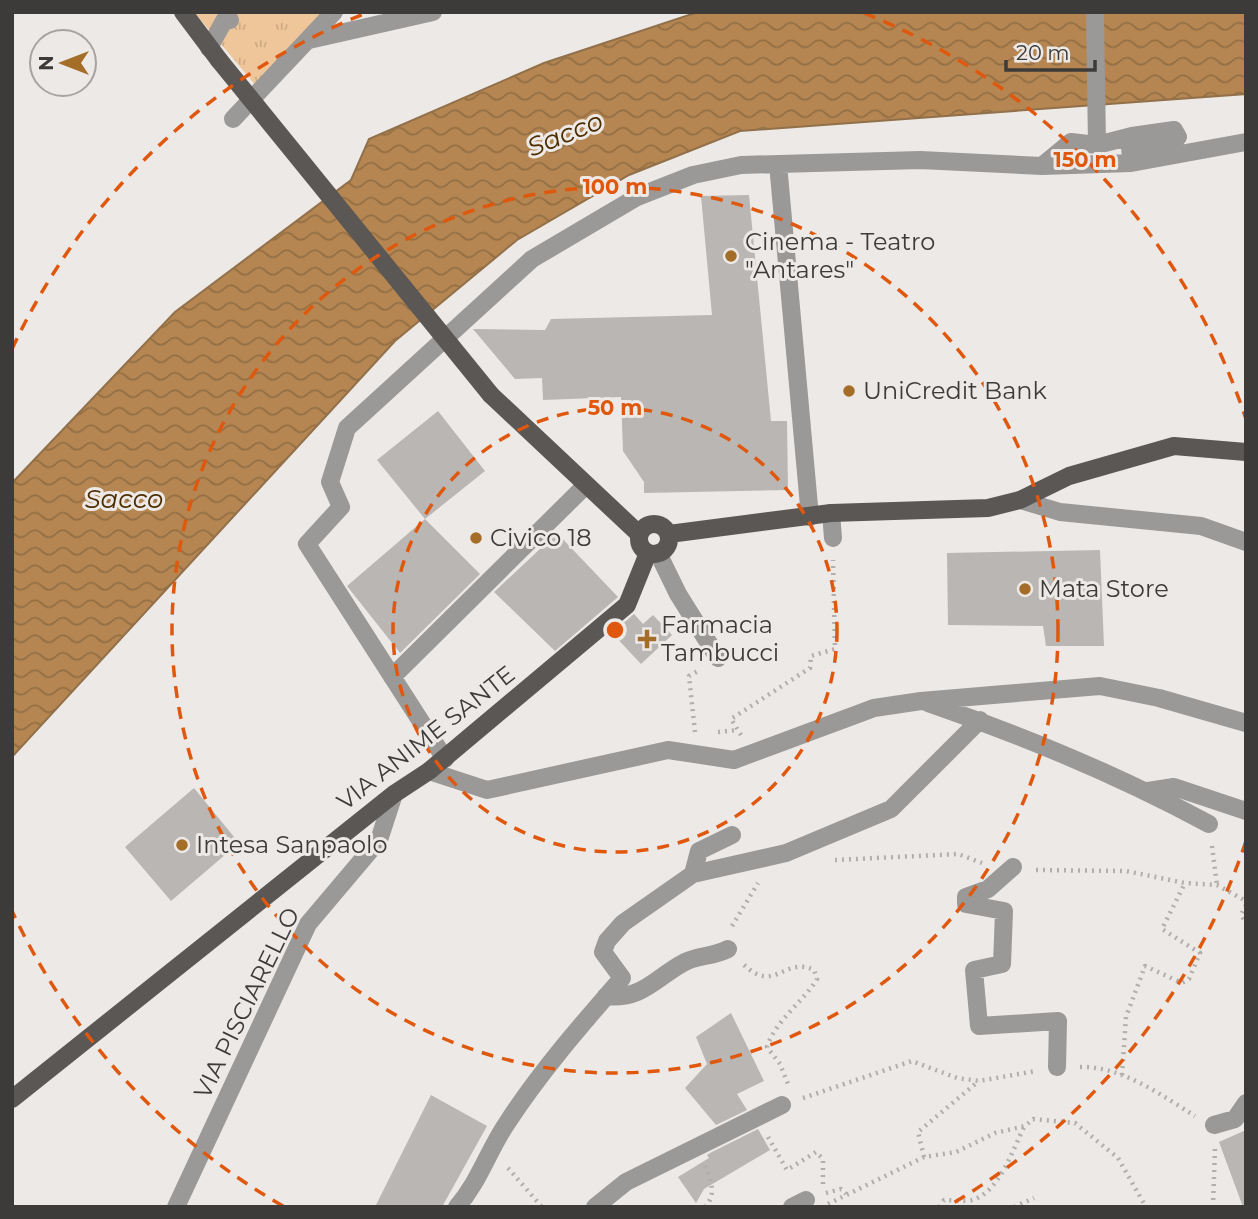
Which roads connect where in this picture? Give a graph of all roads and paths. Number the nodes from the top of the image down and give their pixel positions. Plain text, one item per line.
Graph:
1 (183, 12) edge
2 (334, 12) edge
3 (433, 12) edge
4 (1095, 12) edge
5 (230, 20) dead end
6 (309, 40) junction
7 (214, 54) junction
8 (233, 119) dead end
9 (1098, 136) junction
10 (1246, 142) edge
11 (1132, 163) junction
12 (778, 164) junction
13 (1042, 166) junction
14 (1246, 452) edge
15 (585, 486) junction
16 (1020, 500) junction
17 (831, 513) junction
18 (810, 517) junction
19 (639, 534) junction
20 (669, 534) junction
21 (833, 538) joint
22 (1246, 542) edge
23 (653, 553) junction
24 (718, 658) joint
25 (392, 677) junction
26 (921, 701) junction
27 (1246, 710) edge
28 (1214, 714) junction
29 (980, 720) junction
30 (1246, 723) edge
31 (445, 759) junction
32 (429, 772) junction
33 (1148, 791) junction
34 (394, 794) junction
35 (1246, 811) edge
36 (1209, 824) joint
37 (732, 835) dead end
38 (785, 853) junction
39 (1013, 867) dead end
40 (693, 874) junction
41 (1185, 883) dead end
42 (1217, 885) dead end
43 (1246, 905) edge
44 (1246, 923) edge
45 (728, 949) junction
46 (606, 996) junction
47 (1057, 1067) junction
48 (1122, 1075) junction
49 (979, 1081) junction
50 (12, 1100) edge
51 (788, 1103) junction
52 (1246, 1103) edge
53 (757, 1117) junction
54 (1214, 1125) junction
55 (1025, 1126) junction
56 (695, 1148) junction
57 (924, 1157) junction
58 (471, 1190) junction
59 (846, 1194) junction
60 (1034, 1198) dead end
61 (799, 1203) edge
62 (176, 1207) edge
63 (457, 1207) edge
64 (542, 1207) edge
65 (595, 1207) edge
66 (705, 1207) edge
67 (824, 1207) edge
68 (939, 1207) edge
69 (1014, 1207) edge
70 (1146, 1207) edge
71 (1213, 1207) edge

1 - 7 main road
2 - 6 street
3 - 6 street
4 - 9 street
5 - 7 street
6 - 8 street
7 - 15 main road, bridge
9 - 11 street
9 - 13 street
10 - 11 street
11 - 13 street
12 - 13 street
12 - 18 street
12 - 25 street
14 - 16 main road
15 - 19 main road
15 - 25 street
16 - 17 main road
16 - 22 street
17 - 18 main road
17 - 21 street
18 - 20 main road
19 - 20 main road
19 - 23 main road
20 - 23 main road
21 - 24 path
23 - 24 street
23 - 31 main road, VIA ANIME SANTE
25 - 31 street
26 - 28 street
26 - 29 street
26 - 32 street
27 - 28 street
28 - 30 street
29 - 33 street
29 - 38 street
31 - 32 main road, VIA ANIME SANTE
32 - 34 main road, VIA ANIME SANTE
33 - 35 street
33 - 36 street
34 - 50 main road, VIA ANIME SANTE
34 - 62 street, VIA PISCIARELLO
36 - 42 path
37 - 40 street
38 - 40 street
38 - 45 path
39 - 47 street
40 - 46 street
41 - 48 path
43 - 44 path
45 - 46 street
45 - 51 path
46 - 58 street
47 - 48 path
47 - 49 path
48 - 54 path
49 - 51 path
49 - 57 path
51 - 53 street
52 - 54 street
53 - 56 street
53 - 61 path
54 - 71 path
55 - 57 path
55 - 68 path
55 - 70 path
56 - 65 street
56 - 66 path
57 - 59 path
58 - 63 street
58 - 64 path
59 - 61 path
59 - 67 path
60 - 69 path

